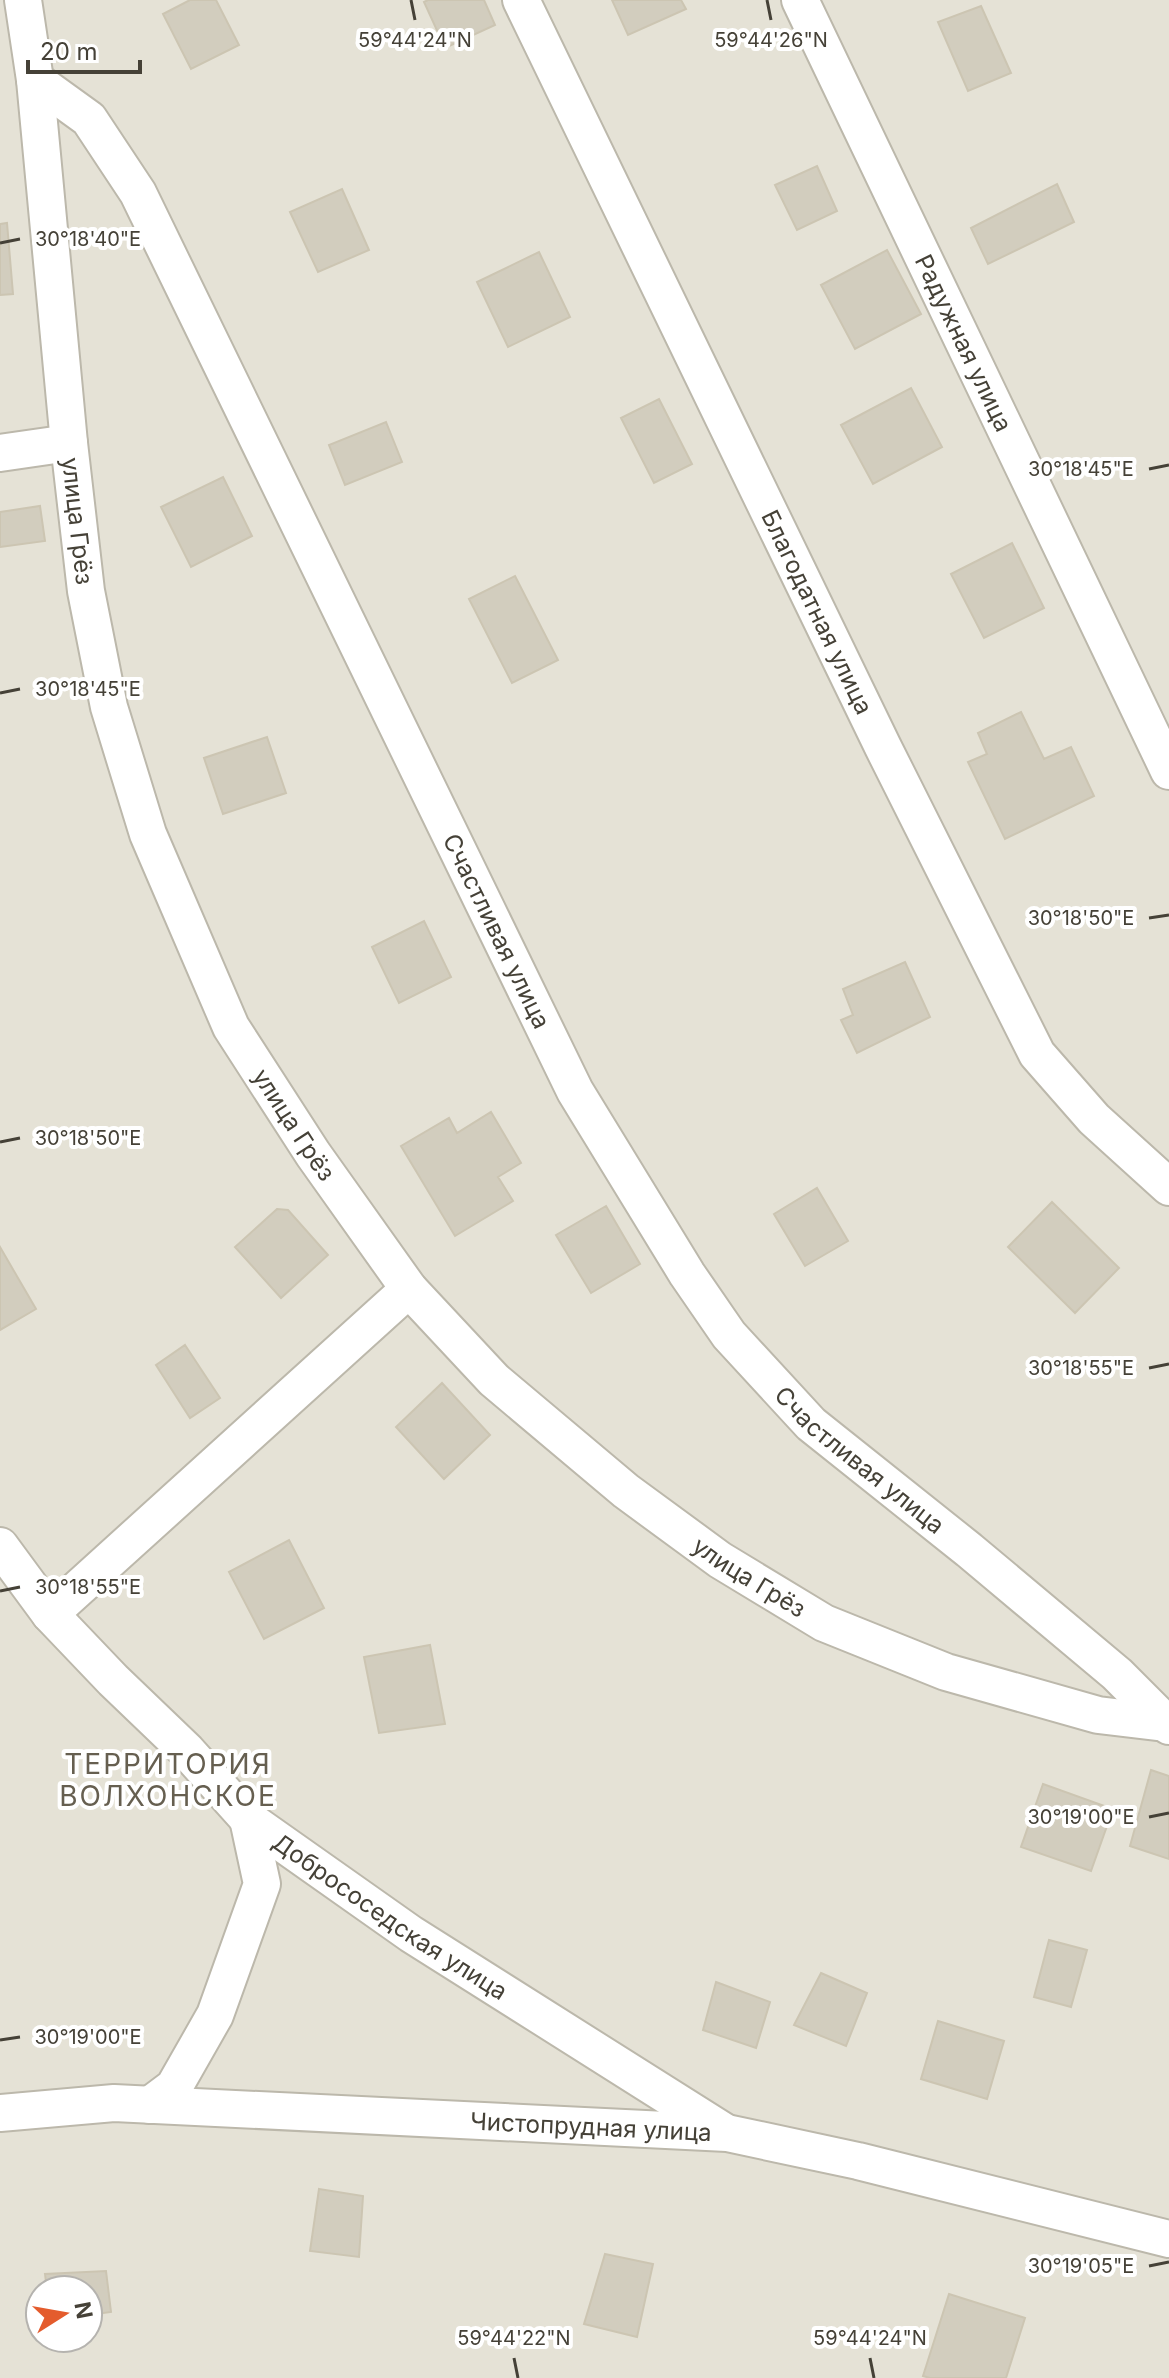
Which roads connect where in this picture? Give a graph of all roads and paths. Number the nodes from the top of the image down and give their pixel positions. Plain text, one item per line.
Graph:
1 (23, 0) edge
2 (521, 0) edge
3 (800, 0) edge
4 (35, 80) junction
5 (69, 443) junction
6 (0, 453) edge
7 (1169, 771) edge
8 (1169, 1187) edge
9 (409, 1289) junction
10 (0, 1546) edge
11 (50, 1614) junction
12 (1167, 1725) edge
13 (248, 1819) junction
14 (150, 2105) junction
15 (0, 2113) edge
16 (727, 2133) junction
17 (1169, 2239) edge

1 - 4 street
2 - 8 street, Благодатная улица
3 - 7 street, Радужная улица
4 - 5 street, улица Грёз
4 - 12 street, Счастливая улица
5 - 6 street
5 - 9 street, улица Грёз
9 - 11 street
9 - 12 street, улица Грёз
10 - 11 street, Добрососедская улица
11 - 13 street, Добрососедская улица
13 - 14 street
13 - 16 street, Добрососедская улица
14 - 15 street, Чистопрудная улица
14 - 16 street, Чистопрудная улица
16 - 17 street, Чистопрудная улица

